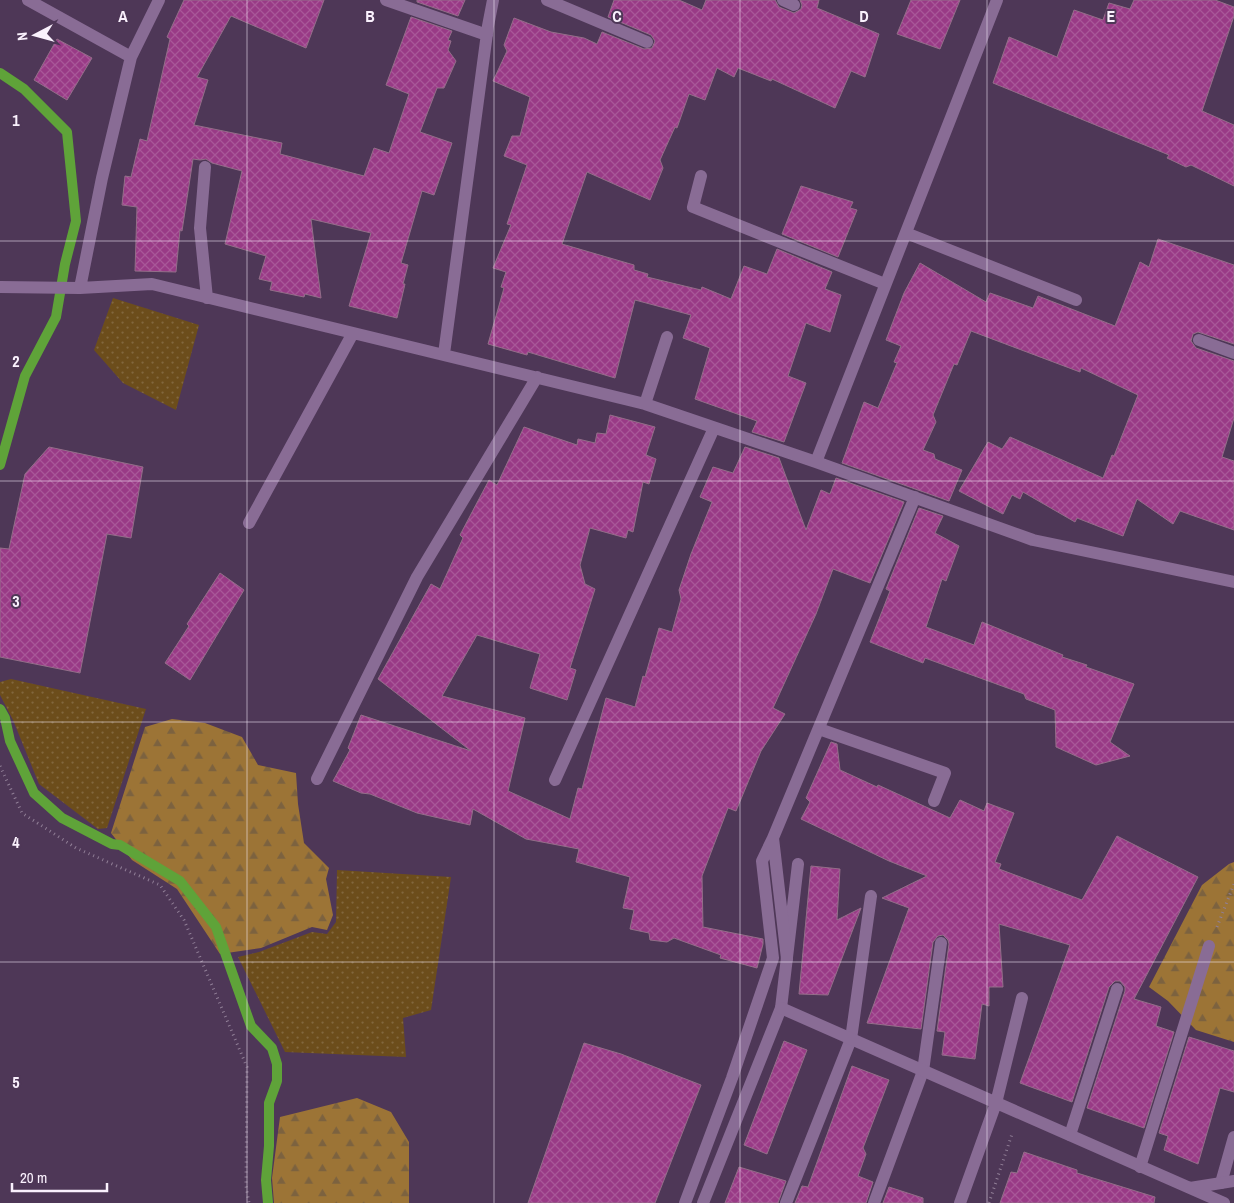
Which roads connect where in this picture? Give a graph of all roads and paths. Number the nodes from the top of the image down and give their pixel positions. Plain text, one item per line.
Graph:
1 (28, 0) edge
2 (159, 0) edge
3 (386, 0) edge
4 (494, 0) edge
5 (547, 0) edge
6 (997, 0) edge
7 (487, 35) junction
8 (646, 42) dead end
9 (131, 57) junction
10 (205, 167) dead end
11 (701, 176) dead end
12 (906, 233) junction
13 (885, 284) junction
14 (0, 287) edge
15 (80, 288) junction
16 (207, 298) junction
17 (1076, 300) dead end
18 (353, 333) junction
19 (668, 337) dead end
20 (1199, 340) dead end
21 (1234, 353) edge
22 (444, 354) junction
23 (537, 377) junction
24 (645, 404) junction
25 (714, 428) junction
26 (816, 462) junction
27 (915, 497) junction
28 (249, 523) dead end
29 (1234, 582) edge
30 (819, 730) junction
31 (0, 766) edge
32 (316, 779) dead end
33 (555, 780) dead end
34 (934, 801) dead end
35 (773, 838) junction
36 (798, 864) dead end
37 (1234, 884) edge
38 (871, 896) dead end
39 (941, 943) dead end
40 (1209, 946) joint
41 (787, 959) junction
42 (1117, 989) dead end
43 (1022, 998) dead end
44 (780, 1008) junction
45 (851, 1039) junction
46 (923, 1071) junction
47 (996, 1103) junction
48 (1013, 1131) dead end
49 (1070, 1135) junction
50 (1234, 1137) edge
51 (1140, 1167) junction
52 (1234, 1181) edge
53 (1221, 1183) junction
54 (1190, 1188) junction
55 (248, 1203) edge
56 (685, 1203) edge
57 (703, 1203) edge
58 (786, 1203) edge
59 (874, 1203) edge
60 (960, 1203) edge
61 (989, 1203) edge
62 (1224, 1203) edge

1 - 9 street
2 - 9 street
3 - 7 street
4 - 7 street
5 - 8 street
6 - 12 street
7 - 22 street
9 - 15 street
10 - 16 street
11 - 13 street
12 - 13 street
12 - 17 street
13 - 26 street
14 - 15 street
15 - 16 street
16 - 18 street
18 - 22 street
18 - 28 street
19 - 24 street
20 - 21 street
22 - 23 street
23 - 24 street
23 - 32 street
24 - 25 street
25 - 26 street
25 - 33 street
26 - 27 street
27 - 29 street
27 - 30 street
30 - 34 street
30 - 35 street
31 - 55 path
35 - 41 street
35 - 56 street
36 - 41 street
37 - 40 path
38 - 45 street
39 - 46 street
40 - 51 street
41 - 44 street
42 - 49 street
43 - 47 street
44 - 45 street
44 - 57 street
45 - 46 street
45 - 58 street
46 - 47 street
46 - 59 street
47 - 49 street
47 - 60 street
48 - 61 path
49 - 51 street
50 - 53 street
51 - 54 street
52 - 53 street
53 - 54 street
54 - 62 street

